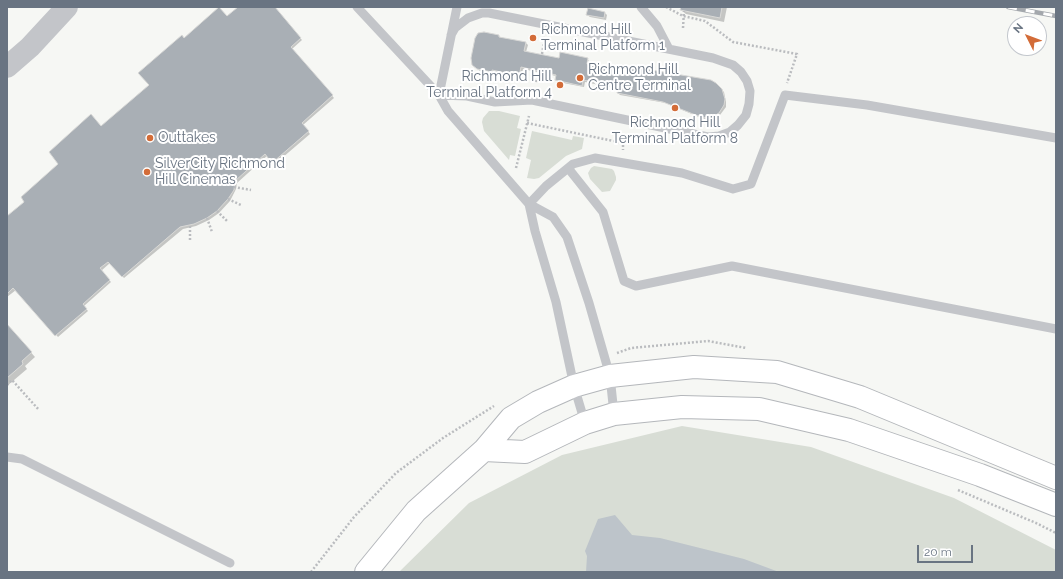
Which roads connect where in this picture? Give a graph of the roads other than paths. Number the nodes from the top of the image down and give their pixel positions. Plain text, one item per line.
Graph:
1 (68, 7) edge
2 (357, 7) edge
3 (457, 7) edge
4 (641, 7) edge
5 (451, 35) junction
6 (669, 49) junction
7 (7, 67) edge
8 (439, 95) junction
9 (1056, 138) edge
10 (568, 168) junction
11 (529, 204) junction
12 (1056, 328) edge
13 (610, 376) junction
14 (574, 386) junction
15 (614, 414) junction
16 (585, 423) junction
17 (484, 450) junction
18 (7, 457) edge
19 (1018, 463) junction
20 (1056, 474) edge
21 (980, 475) junction
22 (1056, 478) edge
23 (1056, 505) edge
24 (1056, 520) edge
25 (230, 563) dead end
26 (366, 572) edge

1 - 7 street
2 - 8 lane
3 - 5 lane
4 - 6 lane
5 - 6 lane
5 - 8 lane
6 - 8 lane
8 - 11 lane
9 - 10 lane
10 - 11 lane
10 - 12 lane
11 - 13 lane
11 - 14 lane
13 - 14 main road
13 - 15 lane
13 - 19 main road
14 - 16 lane
14 - 17 main road
15 - 16 main road
15 - 21 main road
16 - 17 main road
17 - 26 main road
18 - 25 lane
19 - 20 main road
19 - 22 main road
21 - 23 main road
21 - 24 main road

